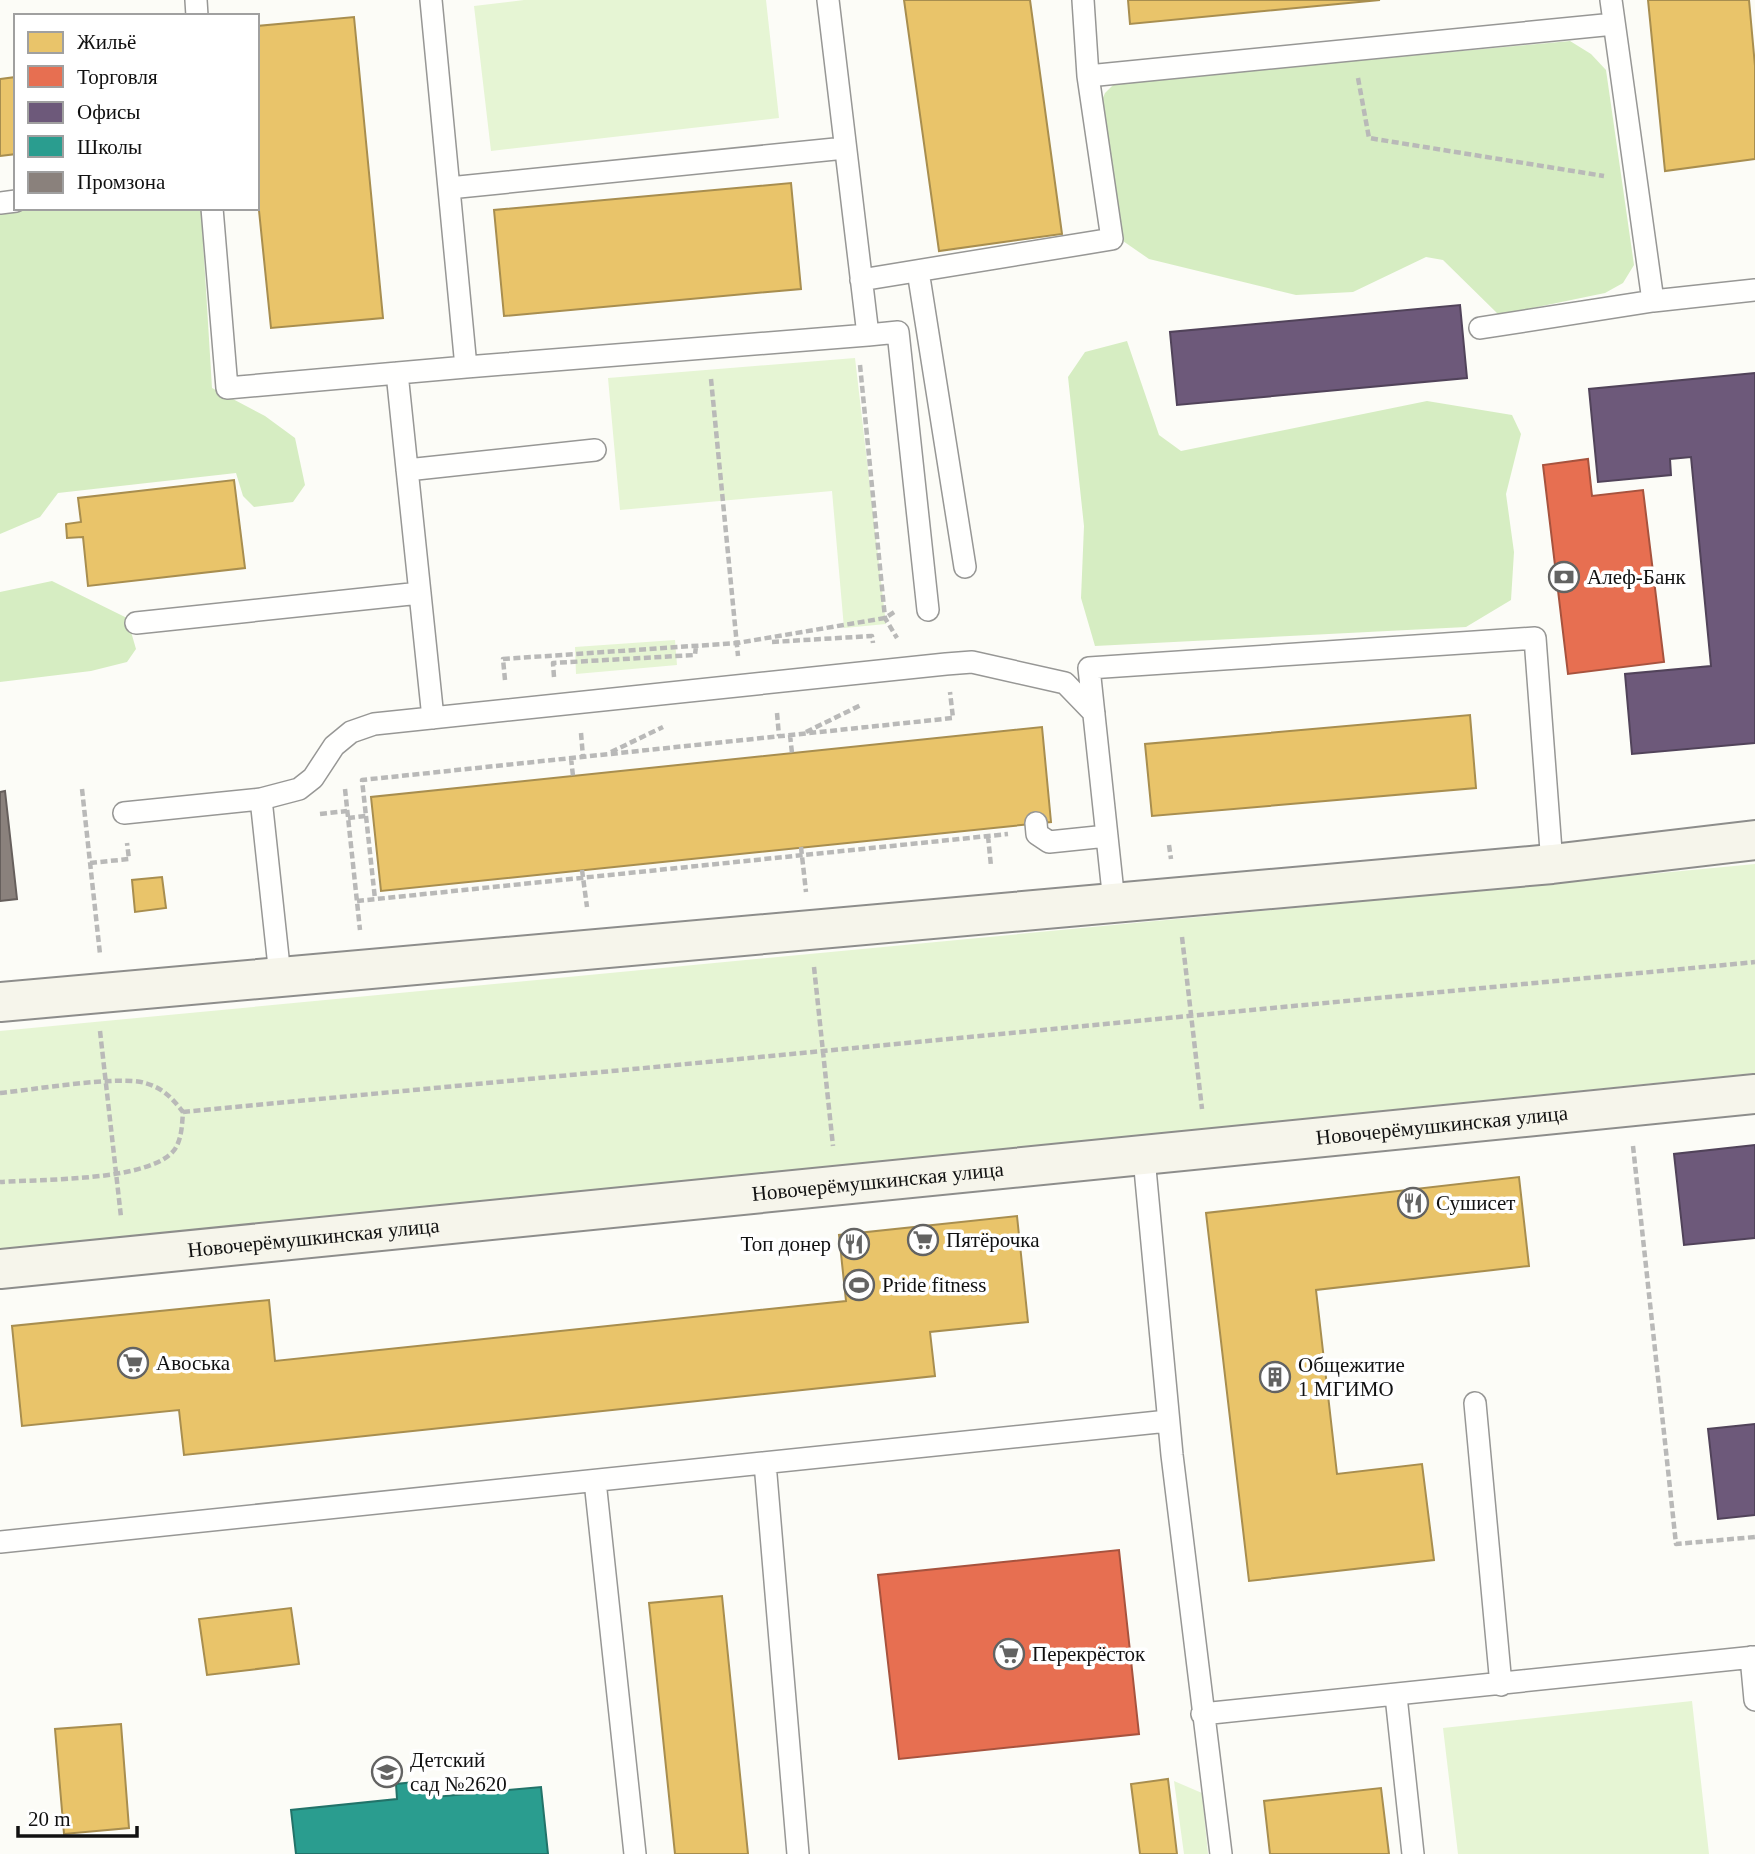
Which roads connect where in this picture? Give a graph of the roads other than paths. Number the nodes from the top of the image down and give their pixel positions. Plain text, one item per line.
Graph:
1 (431, 0) edge
2 (828, 0) edge
3 (1083, 0) edge
4 (1611, 0) edge
5 (1614, 24) junction
6 (1088, 76) junction
7 (845, 148) junction
8 (449, 188) junction
9 (212, 210) edge
10 (918, 271) junction
11 (861, 280) junction
12 (1755, 290) edge
13 (1653, 301) junction
14 (1480, 328) dead end
15 (862, 336) junction
16 (466, 367) junction
17 (397, 373) junction
18 (595, 450) dead end
19 (407, 470) junction
20 (965, 567) dead end
21 (420, 593) junction
22 (928, 610) dead end
23 (136, 623) dead end
24 (1094, 713) junction
25 (433, 718) junction
26 (261, 799) junction
27 (124, 813) road end
28 (1037, 827) road end
29 (1107, 836) junction
30 (1755, 840) edge
31 (1552, 864) junction
32 (1114, 902) junction
33 (280, 976) junction
34 (0, 1002) edge
35 (1755, 1094) edge
36 (1144, 1157) junction
37 (0, 1269) edge
38 (1475, 1403) dead end
39 (1168, 1421) junction
40 (765, 1463) junction
41 (596, 1481) junction
42 (0, 1542) edge
43 (1753, 1657) edge
44 (1500, 1685) junction
45 (1396, 1696) junction
46 (1755, 1700) edge
47 (1202, 1714) junction
48 (635, 1854) edge
49 (798, 1854) edge
50 (1221, 1854) edge
51 (1413, 1854) edge

1 - 8 lane
2 - 7 lane
3 - 6 lane
4 - 5 lane
5 - 6 lane
5 - 13 lane
6 - 10 lane
7 - 8 lane
7 - 11 lane
8 - 16 lane
9 - 17 lane
10 - 11 lane
10 - 20 lane
11 - 15 lane
12 - 13 lane
13 - 14 lane
15 - 16 lane
15 - 22 lane
16 - 17 lane
17 - 19 lane
18 - 19 lane
19 - 21 lane
21 - 23 lane
21 - 25 lane
24 - 25 lane
24 - 29 lane
24 - 31 lane
25 - 26 lane
26 - 27 lane
26 - 33 lane
28 - 29 lane
29 - 32 lane
30 - 31 street
31 - 32 street
32 - 33 street
33 - 34 street
35 - 36 street, Новочерёмушкинская улица
36 - 37 street, Новочерёмушкинская улица
36 - 39 lane
38 - 44 lane
39 - 40 lane
39 - 47 lane
40 - 41 lane
40 - 49 lane
41 - 42 lane
41 - 48 lane
43 - 44 lane
43 - 46 lane
44 - 45 lane
45 - 47 lane
45 - 51 lane
47 - 50 lane

